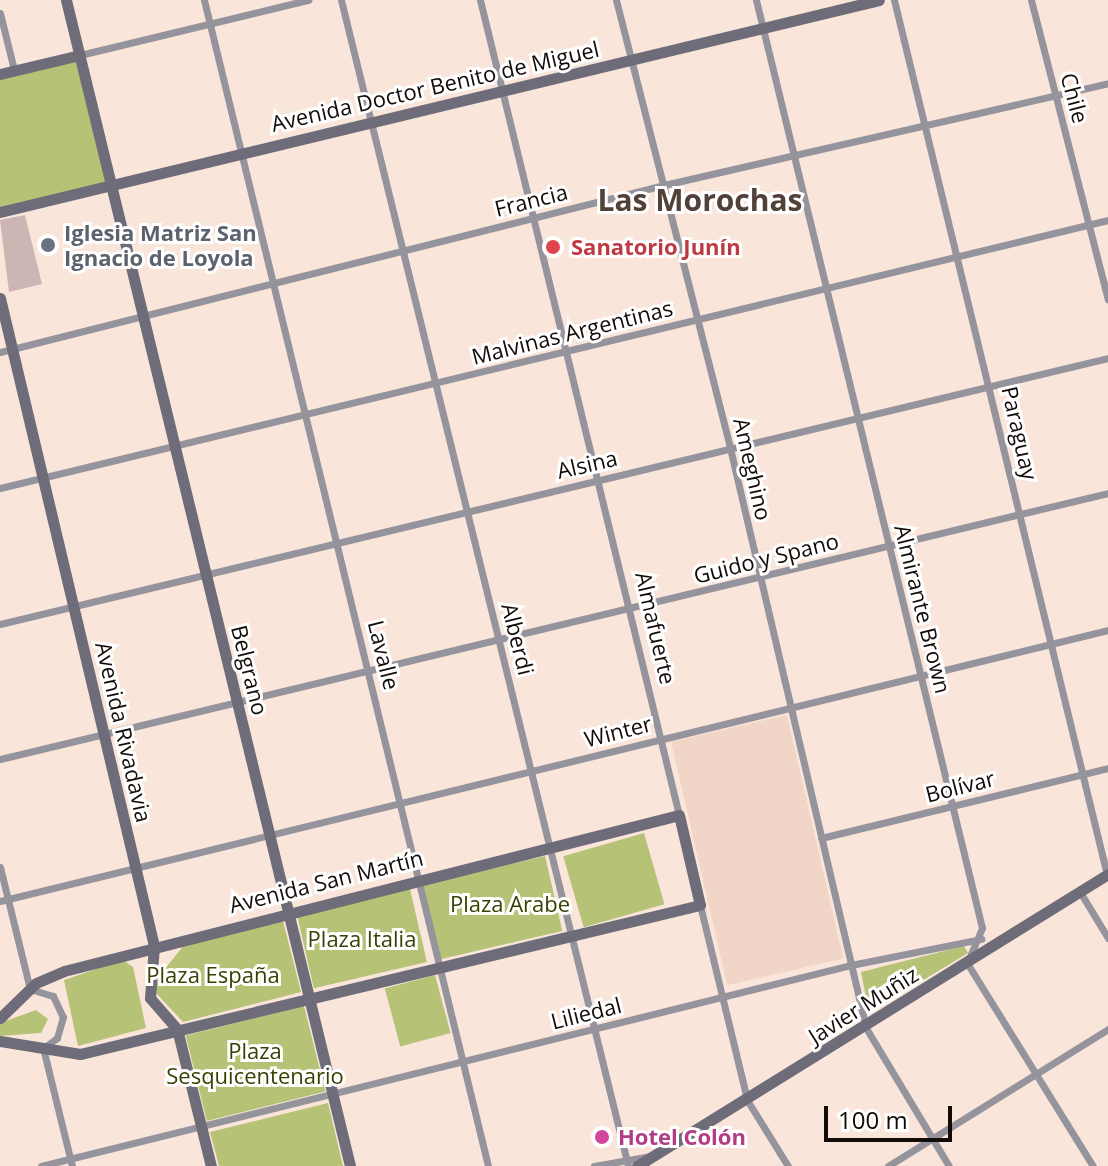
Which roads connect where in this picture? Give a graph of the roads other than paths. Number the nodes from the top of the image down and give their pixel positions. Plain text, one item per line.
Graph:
1 (66, 0) edge
2 (204, 0) edge
3 (308, 0) edge
4 (341, 0) edge
5 (480, 0) edge
6 (616, 0) edge
7 (756, 0) edge
8 (879, 0) edge
9 (894, 0) edge
10 (1031, 0) edge
11 (0, 13) edge
12 (210, 24) junction
13 (763, 28) junction
14 (80, 55) junction
15 (631, 60) junction
16 (14, 70) junction
17 (0, 74) edge
18 (1108, 83) edge
19 (502, 90) junction
20 (1056, 95) junction
21 (372, 121) junction
22 (926, 125) junction
23 (242, 153) junction
24 (794, 155) junction
25 (112, 184) junction
26 (664, 185) junction
27 (0, 212) edge
28 (535, 217) junction
29 (1108, 220) edge
30 (1090, 225) junction
31 (404, 250) junction
32 (961, 254) junction
33 (274, 283) junction
34 (826, 288) junction
35 (0, 298) edge
36 (1108, 299) edge
37 (144, 316) junction
38 (698, 320) junction
39 (6, 350) edge
40 (569, 352) junction
41 (1108, 358) edge
42 (436, 384) junction
43 (990, 386) junction
44 (306, 415) junction
45 (858, 418) junction
46 (175, 446) junction
47 (730, 448) junction
48 (44, 478) junction
49 (601, 479) junction
50 (0, 488) edge
51 (1108, 493) edge
52 (467, 511) junction
53 (1021, 514) junction
54 (337, 542) junction
55 (889, 547) junction
56 (206, 573) junction
57 (760, 579) junction
58 (74, 605) junction
59 (631, 609) junction
60 (0, 624) edge
61 (1108, 630) edge
62 (499, 640) junction
63 (1052, 643) junction
64 (369, 672) junction
65 (921, 675) junction
66 (237, 702) junction
67 (790, 707) junction
68 (105, 733) junction
69 (661, 739) junction
70 (0, 759) edge
71 (1108, 768) edge
72 (531, 771) junction
73 (1083, 774) junction
74 (401, 803) junction
75 (952, 806) junction
76 (679, 815) junction
77 (269, 835) junction
78 (821, 838) junction
79 (550, 847) junction
80 (0, 867) edge
81 (136, 868) junction
82 (1108, 874) edge
83 (420, 879) junction
84 (1080, 892) junction
85 (4, 900) edge
86 (700, 905) junction
87 (288, 911) junction
88 (572, 936) junction
89 (1108, 938) edge
90 (981, 939) junction
91 (154, 946) junction
92 (967, 963) junction
93 (441, 965) junction
94 (851, 965) junction
95 (30, 989) junction
96 (309, 995) junction
97 (722, 997) junction
98 (0, 1018) edge
99 (866, 1028) junction
100 (177, 1029) junction
101 (1108, 1029) edge
102 (595, 1030) junction
103 (0, 1041) edge
104 (43, 1048) junction
105 (463, 1063) junction
106 (1036, 1074) junction
107 (333, 1094) junction
108 (747, 1100) junction
109 (201, 1125) junction
110 (932, 1138) junction
111 (656, 1156) junction
112 (72, 1162) edge
113 (626, 1162) edge
114 (41, 1166) edge
115 (211, 1166) edge
116 (350, 1166) edge
117 (488, 1166) edge
118 (594, 1166) edge
119 (637, 1166) edge
120 (788, 1166) edge
121 (888, 1166) edge
122 (949, 1166) edge
123 (1093, 1166) edge

1 - 14 main road, Belgrano
2 - 12 street, Lavalle
3 - 12 street
4 - 21 street, Alberdi
5 - 19 street, Almafuerte
6 - 15 street, Ameghino
7 - 13 street, Almirante Brown
8 - 13 main road, Avenida Doctor Benito de Miguel
9 - 22 street, Paraguay
10 - 20 street, Chile
11 - 16 street
12 - 14 street
12 - 23 street, Lavalle
13 - 15 main road, Avenida Doctor Benito de Miguel
13 - 24 street, Almirante Brown
14 - 16 main road
14 - 25 main road, Belgrano
15 - 19 main road, Avenida Doctor Benito de Miguel
15 - 26 street, Ameghino
16 - 17 main road
18 - 20 street, Francia
19 - 21 main road, Avenida Doctor Benito de Miguel
19 - 28 street, Almafuerte
20 - 22 street, Francia
20 - 30 street, Chile
21 - 23 main road, Avenida Doctor Benito de Miguel
21 - 31 street, Alberdi
22 - 24 street, Francia
22 - 32 street, Paraguay
23 - 25 main road, Avenida Doctor Benito de Miguel
23 - 33 street, Lavalle
24 - 26 street, Francia
24 - 34 street, Almirante Brown
25 - 27 main road, Avenida Doctor Benito de Miguel
25 - 37 main road, Belgrano
26 - 28 street, Francia
26 - 38 street, Ameghino
28 - 31 street, Francia
28 - 40 street, Almafuerte
29 - 30 street, Malvinas Argentinas
30 - 32 street, Malvinas Argentinas
30 - 36 street, Chile
31 - 33 street, Francia
31 - 42 street, Alberdi
32 - 34 street, Malvinas Argentinas
32 - 43 street, Paraguay
33 - 37 street, Francia
33 - 44 street, Lavalle
34 - 38 street, Malvinas Argentinas
34 - 45 street, Almirante Brown
35 - 39 main road, Avenida Rivadavia
37 - 39 street, Francia
37 - 46 main road, Belgrano
38 - 40 street, Malvinas Argentinas
38 - 47 street, Ameghino
39 - 48 main road, Avenida Rivadavia
40 - 42 street, Malvinas Argentinas
40 - 49 street, Almafuerte
41 - 43 street, Alsina
42 - 44 street, Malvinas Argentinas
42 - 52 street, Alberdi
43 - 45 street, Alsina
43 - 53 street, Paraguay
44 - 46 street, Malvinas Argentinas
44 - 54 street, Lavalle
45 - 47 street, Alsina
45 - 55 street, Almirante Brown
46 - 48 street, Malvinas Argentinas
46 - 56 main road, Belgrano
47 - 49 street, Alsina
47 - 57 street, Ameghino
48 - 50 street, Malvinas Argentinas
48 - 58 main road, Avenida Rivadavia
49 - 52 street, Alsina
49 - 59 street, Almafuerte
51 - 53 street, Guido y Spano
52 - 54 street, Alsina
52 - 62 street, Alberdi
53 - 55 street, Guido y Spano
53 - 63 street, Paraguay
54 - 56 street, Alsina
54 - 64 street, Lavalle
55 - 57 street, Guido y Spano
55 - 65 street, Almirante Brown
56 - 58 street, Alsina
56 - 66 main road, Belgrano
57 - 59 street, Guido y Spano
57 - 67 street, Ameghino
58 - 60 street, Alsina
58 - 68 main road, Avenida Rivadavia
59 - 62 street, Guido y Spano
59 - 69 street, Almafuerte
61 - 63 street, Winter
62 - 64 street, Guido y Spano
62 - 72 street, Alberdi
63 - 65 street, Winter
63 - 73 street, Paraguay
64 - 66 street, Guido y Spano
64 - 74 street, Lavalle
65 - 67 street, Winter
65 - 75 street, Almirante Brown
66 - 68 street, Guido y Spano
66 - 77 main road, Belgrano
67 - 69 street, Winter
67 - 78 street, Ameghino
68 - 70 street, Guido y Spano
68 - 81 main road, Avenida Rivadavia
69 - 72 street, Winter
69 - 76 street, Almafuerte
71 - 73 street, Bolívar
72 - 74 street, Winter
72 - 79 street, Alberdi
73 - 75 street, Bolívar
73 - 82 street, Paraguay
74 - 77 street, Winter
74 - 83 street, Lavalle
75 - 78 street, Bolívar
75 - 90 street, Almirante Brown
76 - 79 main road, Avenida San Martín
76 - 86 main road, Almafuerte
77 - 81 street, Winter
77 - 87 main road, Belgrano
78 - 94 street, Ameghino
79 - 83 main road, Avenida San Martín
79 - 88 street, Alberdi
80 - 85 street
81 - 85 street, Winter
81 - 91 main road, Avenida Rivadavia
82 - 84 main road, Javier Muñiz
83 - 87 main road, Avenida San Martín
83 - 93 street, Lavalle
84 - 89 street
84 - 92 main road, Javier Muñiz
85 - 95 street
86 - 88 main road
86 - 97 street, Almafuerte
87 - 91 main road, Avenida San Martín
87 - 96 main road, Belgrano
88 - 93 main road
88 - 102 street, Alberdi
90 - 92 street
90 - 94 street, Liliedal
91 - 95 main road, Avenida San Martín
91 - 100 main road, Avenida Rivadavia
92 - 99 main road, Javier Muñiz
92 - 106 street
93 - 96 main road
93 - 105 street, Lavalle
94 - 97 street, Liliedal
94 - 99 street, Ameghino
95 - 98 main road, Avenida San Martín
95 - 104 street
96 - 100 main road
96 - 107 main road, Belgrano
97 - 102 street, Liliedal
97 - 108 street, Almafuerte
99 - 108 main road, Javier Muñiz
99 - 110 street, Ameghino
100 - 104 main road
100 - 109 main road, Avenida Rivadavia
101 - 106 street
102 - 105 street, Liliedal
102 - 113 street, Alberdi
103 - 104 main road
104 - 112 street
105 - 107 street, Liliedal
105 - 117 street, Lavalle
106 - 110 street
106 - 123 street
107 - 109 street, Liliedal
107 - 116 main road, Belgrano
108 - 111 main road, Javier Muñiz
108 - 120 street, Almafuerte
109 - 112 street, Liliedal
109 - 115 main road, Avenida Rivadavia
110 - 121 street
110 - 122 street, Ameghino
111 - 113 street
111 - 119 main road, Javier Muñiz
112 - 114 street, Liliedal
113 - 118 street

